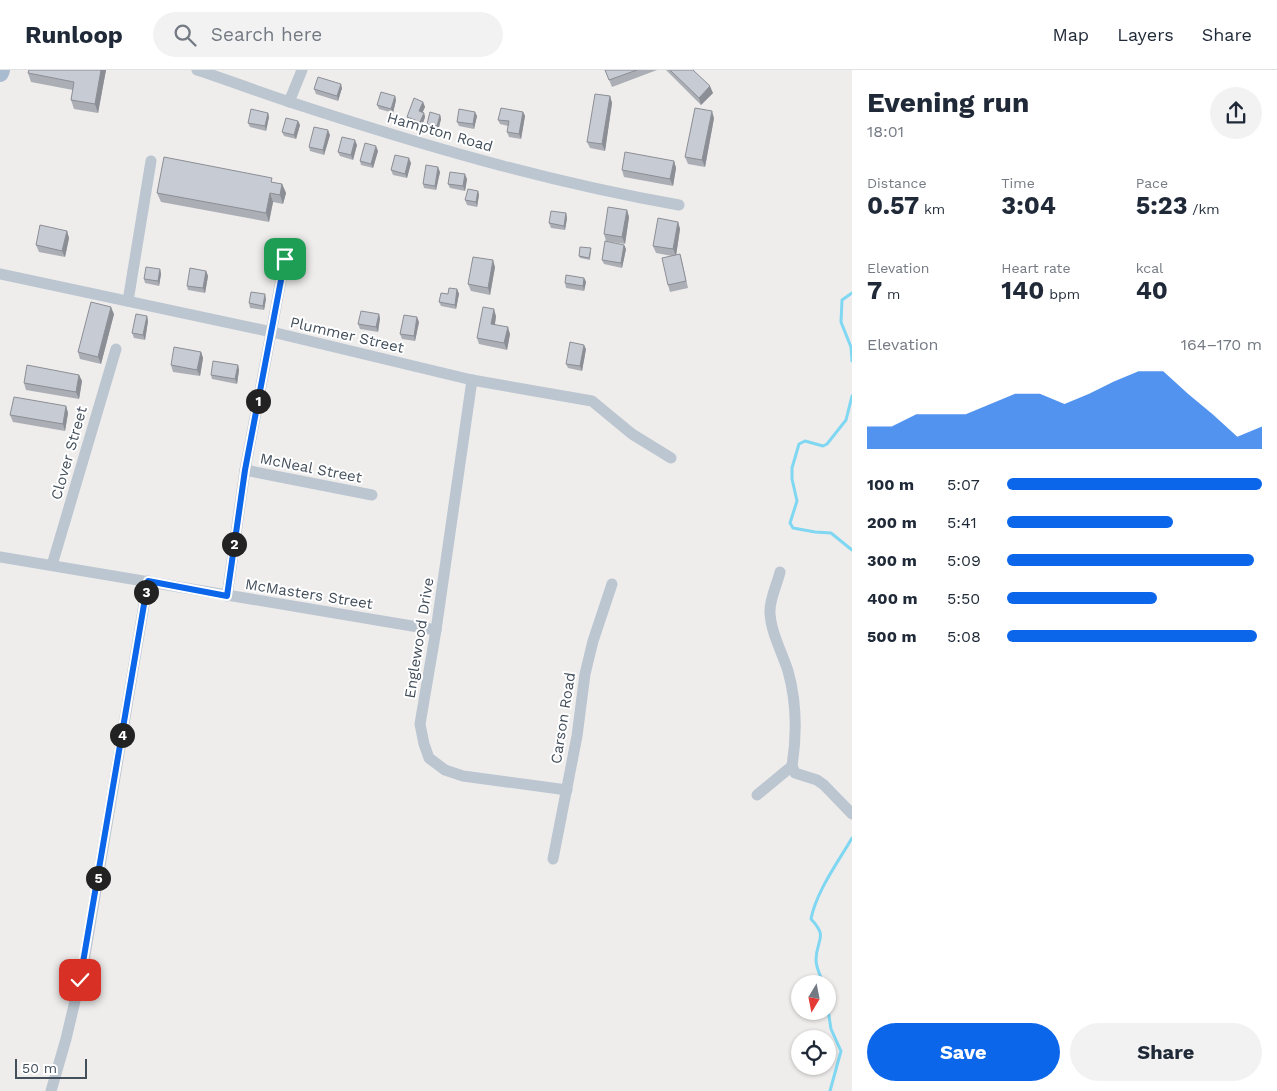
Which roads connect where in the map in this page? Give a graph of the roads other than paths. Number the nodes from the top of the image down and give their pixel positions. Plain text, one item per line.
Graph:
1 (197, 70) edge
2 (302, 70) edge
3 (288, 102) junction
4 (151, 161) dead end
5 (679, 205) dead end
6 (285, 259) dead end
7 (0, 274) edge
8 (128, 301) junction
9 (272, 332) junction
10 (116, 349) dead end
11 (472, 380) junction
12 (671, 458) dead end
13 (245, 470) junction
14 (372, 495) dead end
15 (0, 557) edge
16 (52, 565) junction
17 (780, 572) dead end
18 (148, 581) junction
19 (612, 584) dead end
20 (227, 596) junction
21 (436, 630) junction
22 (792, 766) junction
23 (567, 790) junction
24 (757, 795) dead end
25 (852, 814) edge
26 (553, 859) dead end
27 (51, 1091) edge

1 - 3 street, Hampton Road
2 - 3 street
3 - 5 street, Hampton Road
4 - 8 street
6 - 9 street
7 - 8 street, Plummer Street
8 - 9 street, Plummer Street
9 - 11 street, Plummer Street
9 - 13 street
10 - 16 street, Clover Street
11 - 12 street, Plummer Street
11 - 21 street, Englewood Drive
13 - 14 street, McNeal Street
13 - 20 street
15 - 16 street, McMasters Street
16 - 18 street, McMasters Street
17 - 22 street
18 - 20 street, McMasters Street
18 - 27 street
19 - 23 street, Carson Road
20 - 21 street, McMasters Street
21 - 23 street, Englewood Drive
22 - 24 street
22 - 25 street
23 - 26 street, Carson Road

